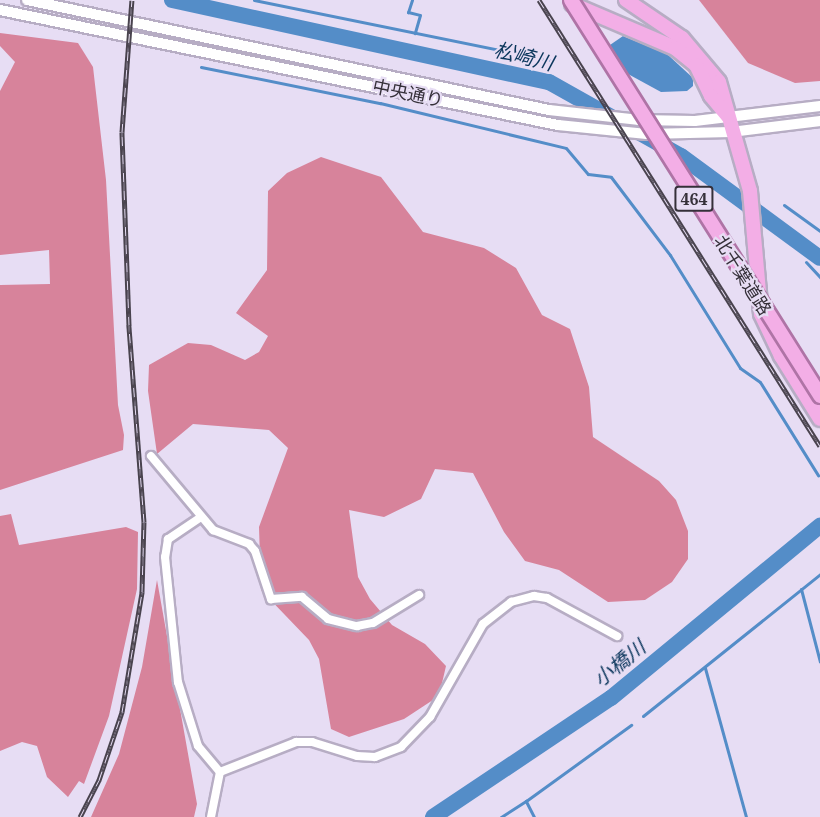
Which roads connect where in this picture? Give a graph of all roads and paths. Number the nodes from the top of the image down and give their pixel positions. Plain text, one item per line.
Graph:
1 (27, 0) edge
2 (565, 0) edge
3 (571, 0) edge
4 (626, 0) edge
5 (0, 10) edge
6 (820, 106) edge
7 (729, 117) junction
8 (820, 121) edge
9 (731, 132) junction
10 (820, 396) edge
11 (820, 419) edge
12 (152, 456) dead end
13 (201, 517) junction
14 (418, 595) dead end
15 (617, 636) dead end
16 (220, 772) junction
17 (211, 817) edge

1 - 7 street, 中央通り
2 - 7 highway, bridge
3 - 10 highway, 北千葉道路 / 464, bridge
4 - 7 highway
5 - 9 street, 中央通り
6 - 7 street, 中央通り
7 - 9 highway
8 - 9 street, 中央通り
9 - 11 highway, bridge
12 - 13 street
13 - 14 street
13 - 16 street
15 - 16 street
16 - 17 street

